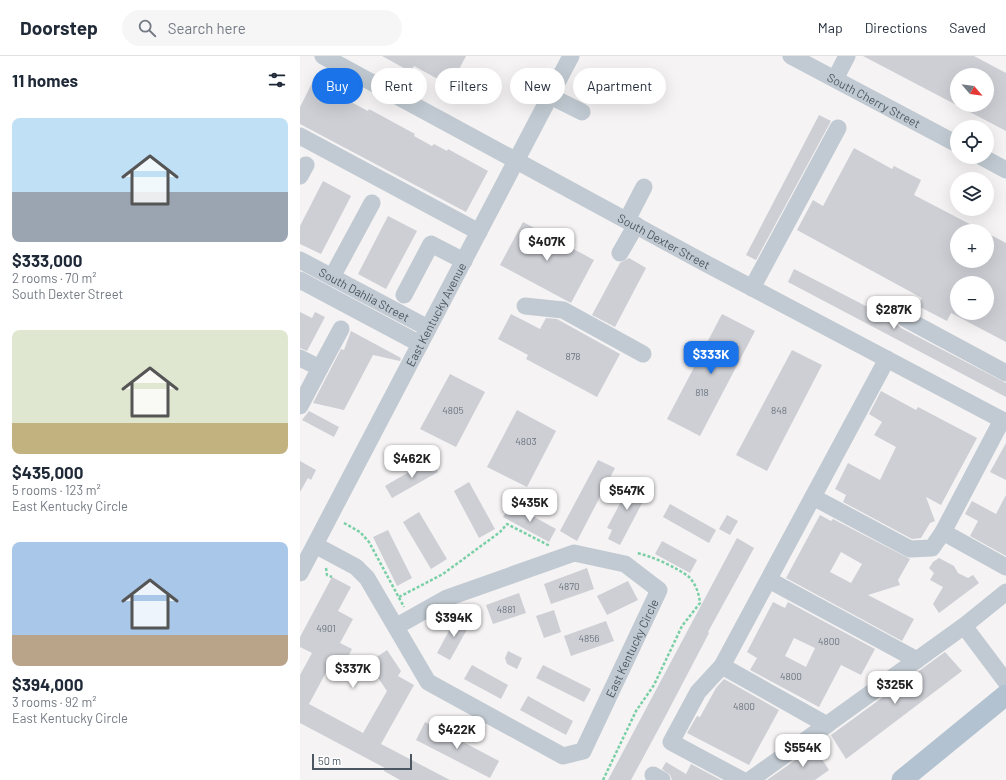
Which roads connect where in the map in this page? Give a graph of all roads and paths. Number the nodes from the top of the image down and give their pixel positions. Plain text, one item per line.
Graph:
1 (323, 56) edge
2 (571, 56) edge
3 (791, 56) edge
4 (847, 56) edge
5 (565, 68) edge
6 (835, 79) junction
7 (546, 104) edge
8 (565, 104) edge
9 (582, 112) dead end
10 (838, 128) dead end
11 (300, 136) edge
12 (950, 140) edge
13 (517, 160) junction
14 (994, 164) edge
15 (1006, 170) edge
16 (644, 187) dead end
17 (372, 203) dead end
18 (631, 222) junction
19 (479, 232) junction
20 (620, 253) dead end
21 (300, 260) edge
22 (464, 261) junction
23 (332, 277) junction
24 (300, 280) edge
25 (752, 288) junction
26 (404, 295) dead end
27 (525, 306) dead end
28 (906, 319) dead end
29 (428, 328) junction
30 (341, 329) dead end
31 (420, 344) junction
32 (643, 354) dead end
33 (300, 358) edge
34 (887, 359) junction
35 (320, 368) junction
36 (1006, 373) edge
37 (300, 406) edge
38 (1004, 421) edge
39 (813, 497) junction
40 (344, 523) dead end
41 (943, 532) junction
42 (315, 545) junction
43 (555, 549) dead end
44 (633, 552) dead end
45 (325, 565) dead end
46 (1006, 566) edge
47 (300, 573) edge
48 (332, 577) dead end
49 (769, 580) junction
50 (1006, 592) edge
51 (399, 597) junction
52 (406, 612) dead end
53 (397, 626) junction
54 (964, 626) junction
55 (917, 660) junction
56 (722, 666) junction
57 (1006, 682) edge
58 (1006, 695) edge
59 (827, 725) junction
60 (603, 780) edge
61 (742, 780) edge
62 (750, 780) edge
63 (902, 780) edge

1 - 13 street, South Dexter Street
2 - 5 street, East Kentucky Avenue
3 - 6 street, South Cherry Street
4 - 6 street
6 - 12 street, South Cherry Street
7 - 13 street, East Kentucky Avenue
8 - 9 street
10 - 25 street
11 - 19 street
13 - 18 street, South Dexter Street
13 - 19 street, East Kentucky Avenue
14 - 15 street
16 - 18 street
17 - 23 street
18 - 20 street
18 - 25 street, South Dexter Street
19 - 22 street, East Kentucky Avenue
21 - 23 street, South Dahlia Street
22 - 26 street
22 - 29 street, East Kentucky Avenue
23 - 29 street, South Dahlia Street
24 - 31 street, South Dahlia Street
25 - 34 street, South Dexter Street
27 - 32 street
28 - 36 street
29 - 31 street, East Kentucky Avenue
30 - 35 street
31 - 42 street, East Kentucky Avenue
33 - 35 street
34 - 38 street, South Dexter Street
34 - 39 street
35 - 37 street
38 - 41 street
39 - 41 street
39 - 49 street
40 - 51 path
41 - 46 street
42 - 47 street, East Kentucky Avenue
42 - 53 street, East Kentucky Circle
43 - 51 path
44 - 60 path
45 - 48 path
49 - 55 street
49 - 56 street
50 - 54 street
51 - 52 path
53 - 53 street, East Kentucky Circle
54 - 55 street
54 - 57 street
55 - 59 street
56 - 59 street
56 - 61 street
58 - 63 main road
59 - 62 street

